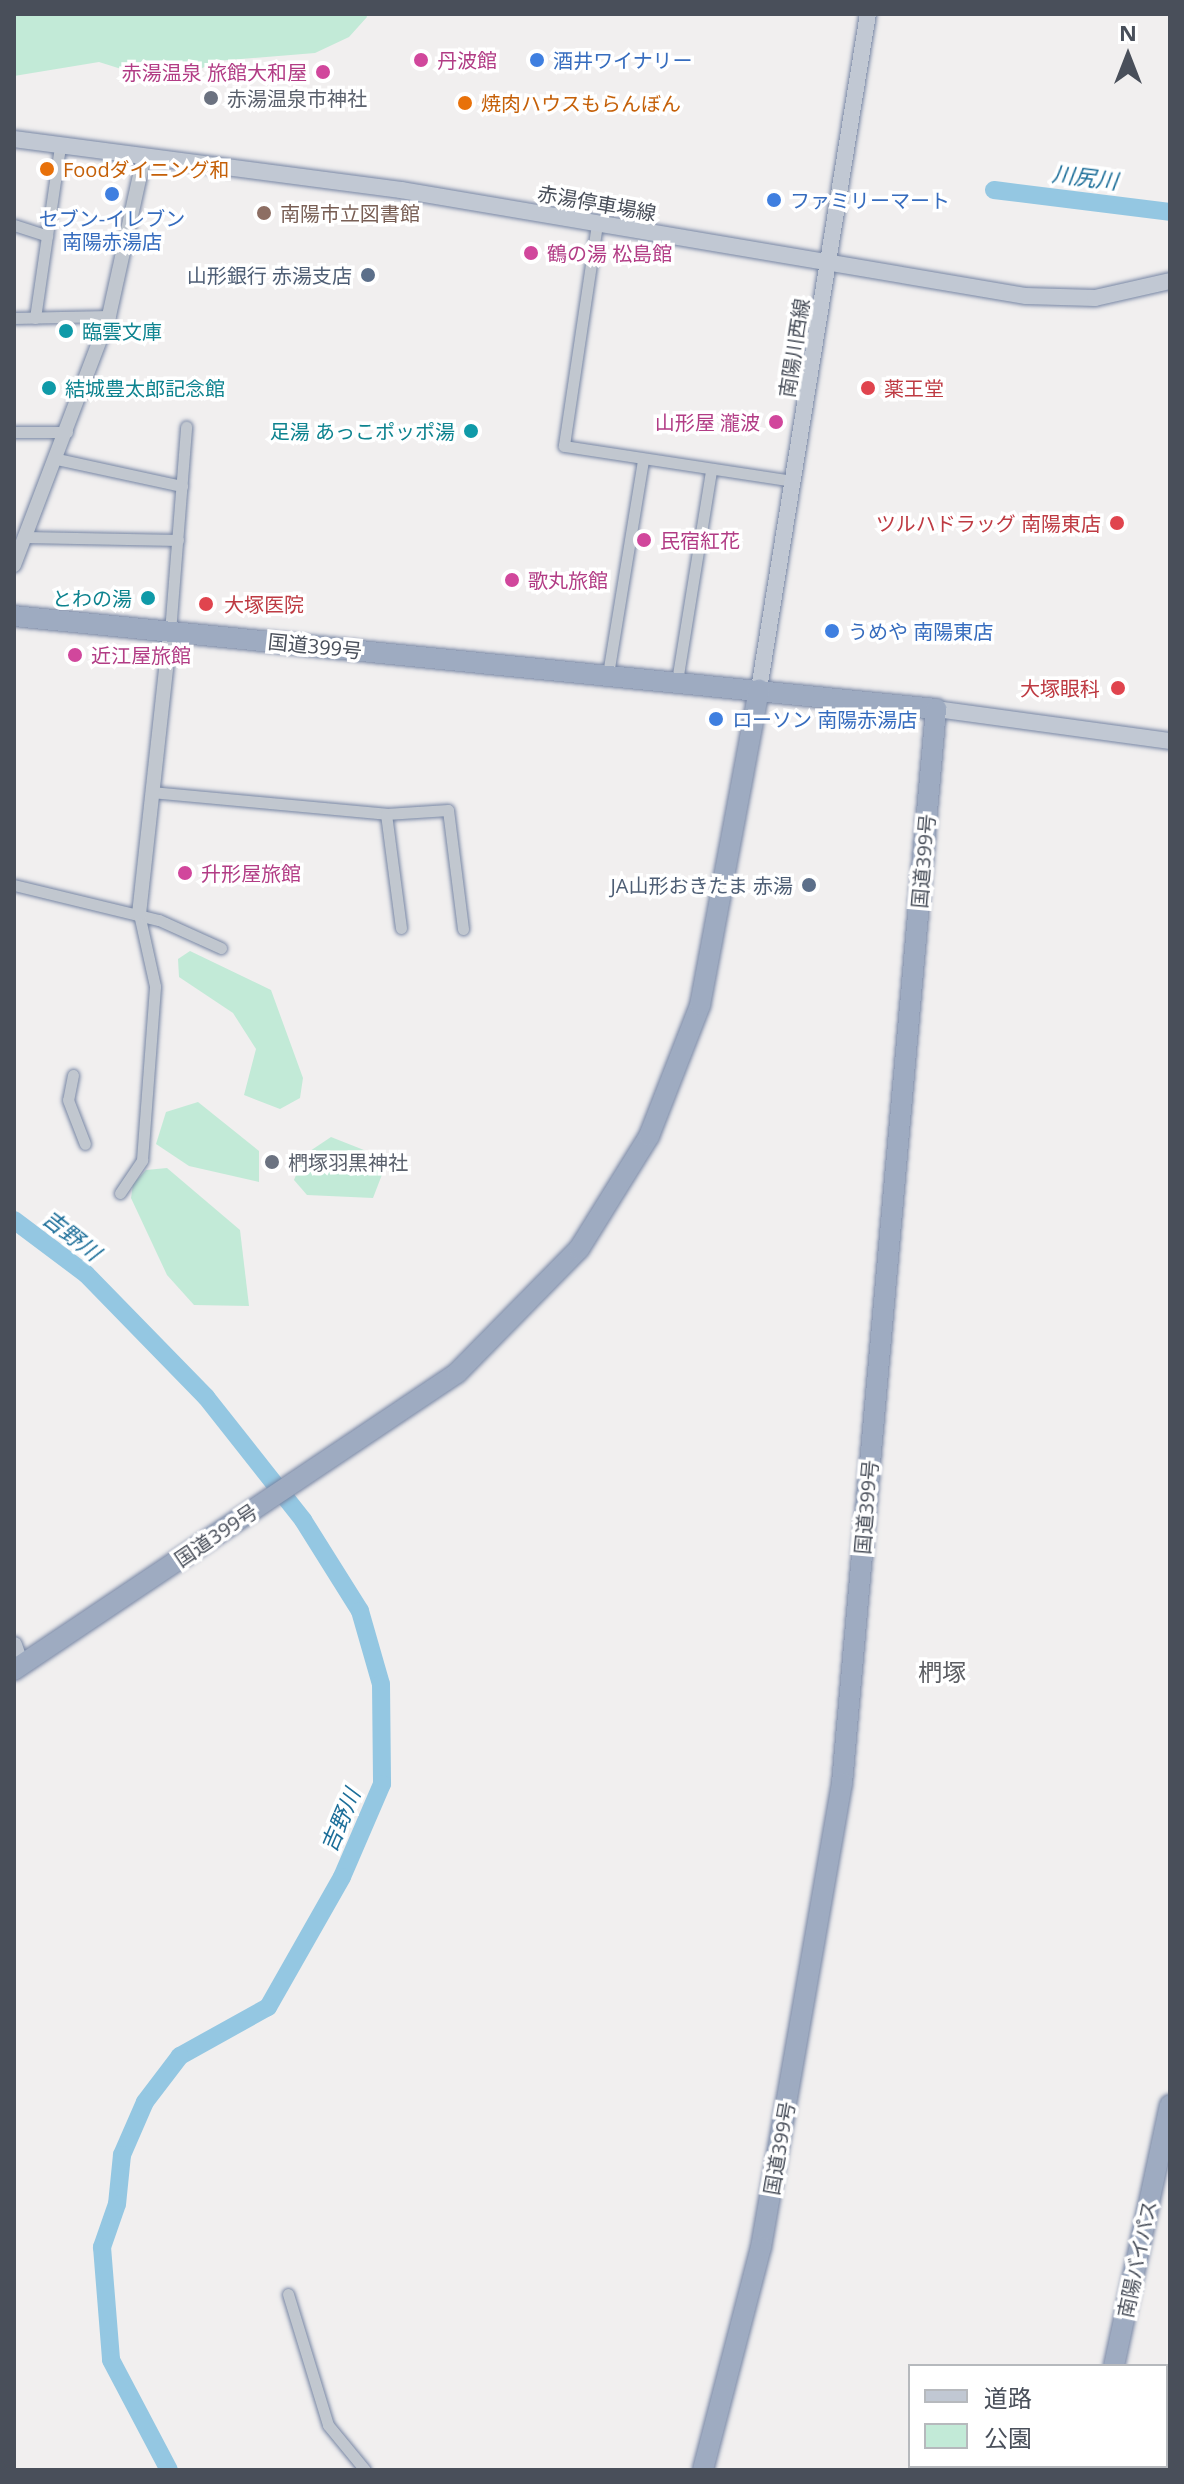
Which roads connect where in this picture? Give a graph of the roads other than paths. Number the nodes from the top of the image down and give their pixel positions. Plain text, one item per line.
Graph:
1 (868, 14) edge
2 (14, 139) edge
3 (60, 146) junction
4 (144, 157) junction
5 (597, 224) junction
6 (14, 225) edge
7 (47, 236) junction
8 (828, 262) junction
9 (1170, 281) edge
10 (109, 316) junction
11 (14, 318) edge
12 (35, 318) junction
13 (186, 427) dead end
14 (14, 432) edge
15 (67, 432) junction
16 (57, 459) junction
17 (643, 460) junction
18 (711, 471) junction
19 (793, 481) junction
20 (182, 486) junction
21 (25, 537) junction
22 (178, 540) junction
23 (14, 565) edge
24 (14, 616) edge
25 (170, 632) junction
26 (608, 674) junction
27 (677, 681) junction
28 (759, 689) junction
29 (936, 709) junction
30 (1170, 741) edge
31 (151, 792) junction
32 (386, 814) junction
33 (14, 885) edge
34 (139, 914) junction
35 (401, 928) dead end
36 (463, 929) dead end
37 (221, 948) dead end
38 (73, 1075) dead end
39 (85, 1144) dead end
40 (120, 1193) dead end
41 (14, 1645) edge
42 (18, 1668) edge
43 (1170, 2105) edge
44 (288, 2294) dead end
45 (1114, 2364) edge
46 (365, 2470) edge
47 (703, 2470) edge

1 - 8 main road, 南陽川西線
2 - 3 main road, 赤湯停車場線
3 - 4 main road, 赤湯停車場線
3 - 7 street
4 - 5 main road, 赤湯停車場線
4 - 10 street
5 - 8 main road, 赤湯停車場線
5 - 17 street
6 - 7 street
7 - 12 street
8 - 9 main road, 赤湯停車場線
8 - 19 main road, 南陽川西線
10 - 12 street
10 - 15 street
11 - 12 street
13 - 20 street
14 - 15 street
15 - 16 street
16 - 20 street
16 - 21 street
17 - 18 street
17 - 26 street
18 - 19 street
18 - 27 street
19 - 28 main road, 南陽川西線
20 - 22 street
21 - 22 street
21 - 23 street
22 - 25 street
24 - 25 highway, 国道399号
25 - 26 highway, 国道399号
25 - 31 street
26 - 27 highway, 国道399号
27 - 28 highway, 国道399号
28 - 29 highway, 国道399号
28 - 42 highway, 国道399号
29 - 30 main road
29 - 47 highway, 国道399号
31 - 32 street
31 - 34 street
32 - 35 street
32 - 36 street
33 - 34 street
34 - 37 street
34 - 40 street
38 - 39 street
41 - 42 main road
43 - 45 highway, 南陽バイパス
44 - 46 street

